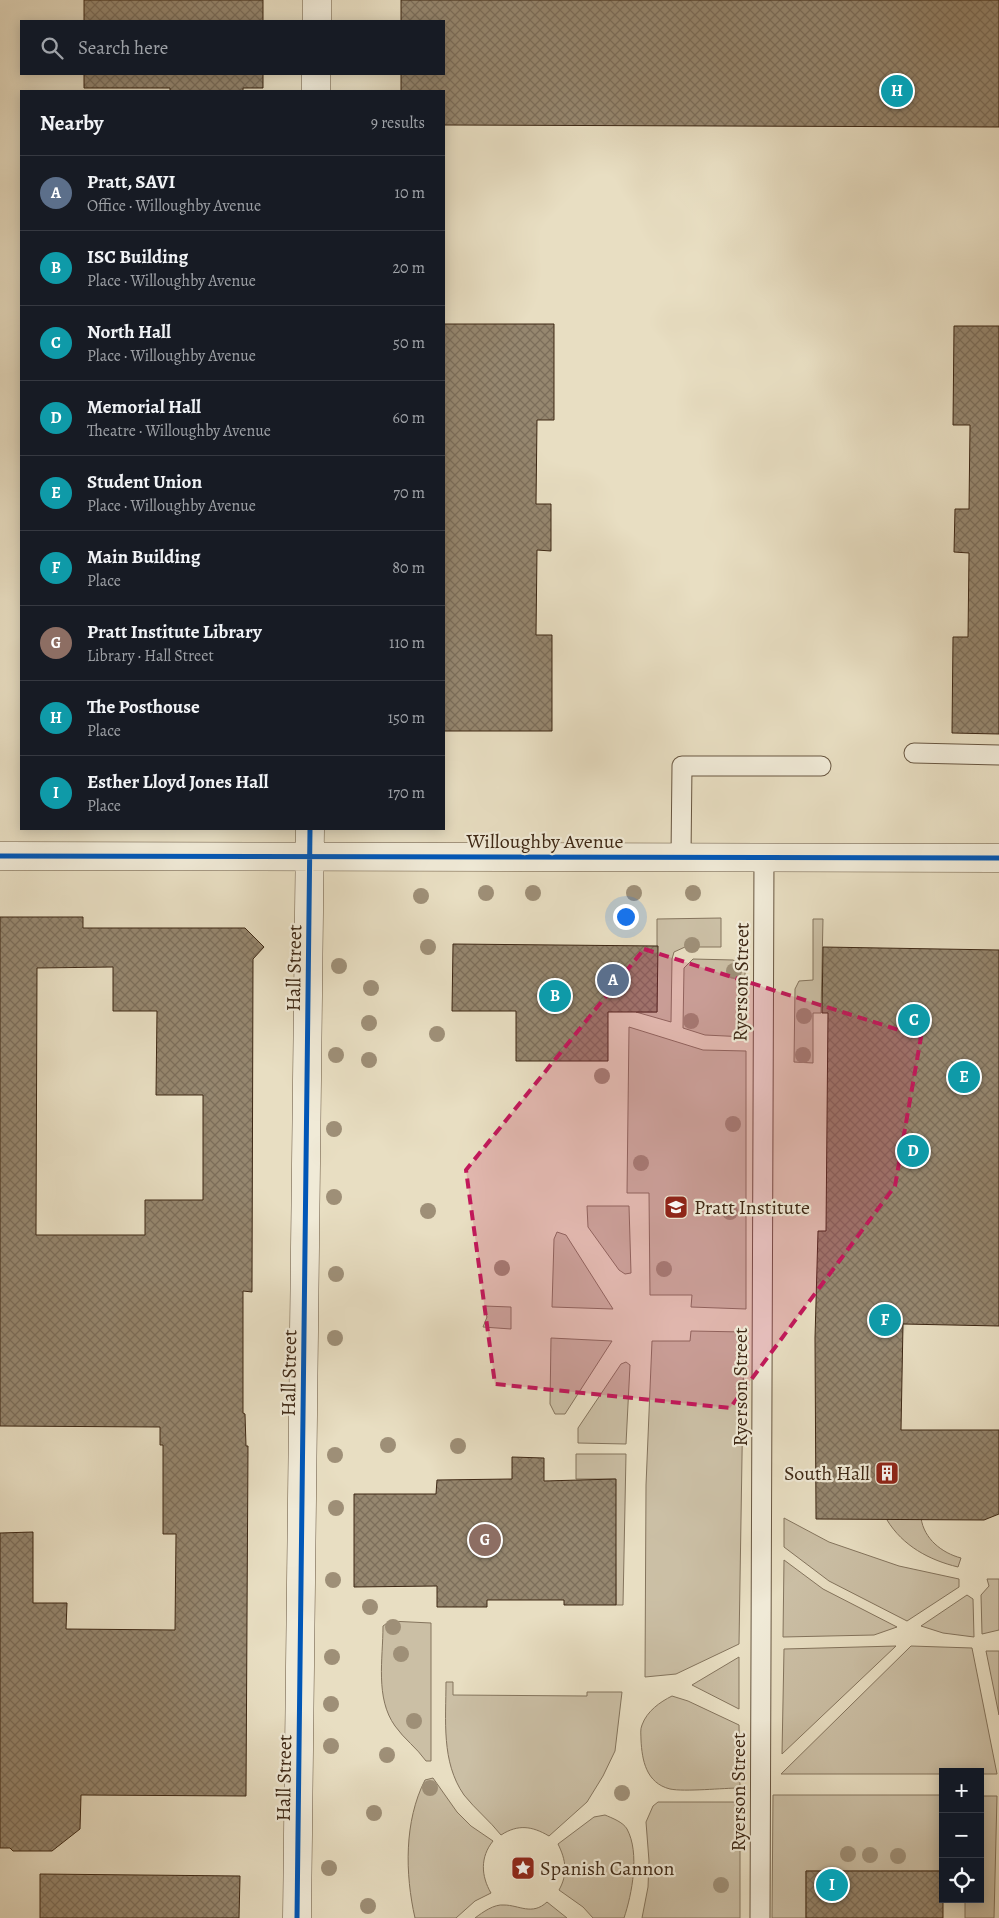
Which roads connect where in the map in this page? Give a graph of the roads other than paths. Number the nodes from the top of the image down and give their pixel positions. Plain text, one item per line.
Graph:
1 (317, 0) edge
2 (317, 20) edge
3 (316, 75) edge
4 (316, 90) edge
5 (914, 753) dead end
6 (999, 755) edge
7 (821, 766) dead end
8 (310, 830) edge
9 (0, 856) edge
10 (310, 856) junction
11 (681, 856) junction
12 (764, 856) junction
13 (999, 858) edge
14 (297, 1918) edge
15 (760, 1918) edge

1 - 2 street
3 - 4 street
5 - 6 lane
7 - 11 lane
8 - 10 street, Hall Street
9 - 10 street, Willoughby Avenue
10 - 11 street, Willoughby Avenue
10 - 14 street, Hall Street
11 - 12 street, Willoughby Avenue
12 - 13 street, Willoughby Avenue
12 - 15 lane, Ryerson Street

